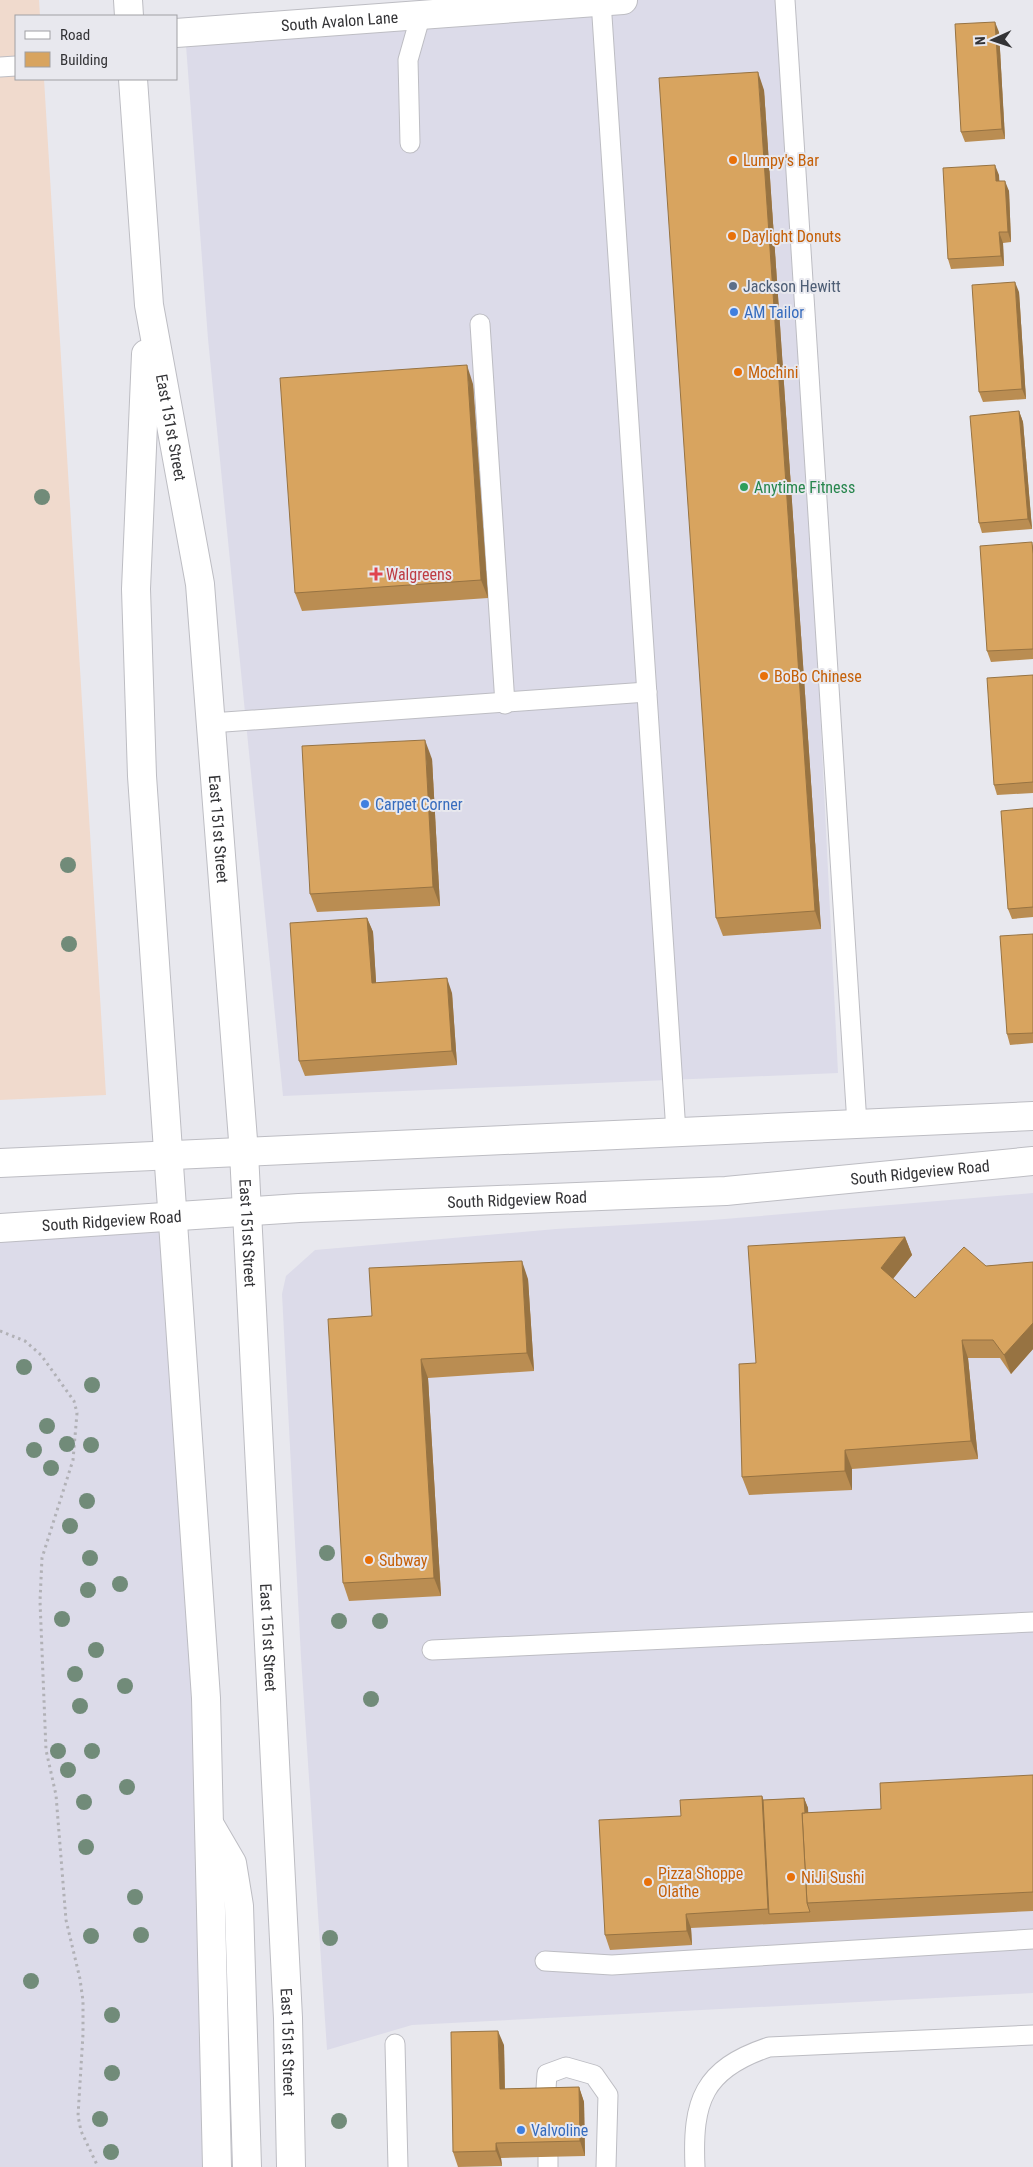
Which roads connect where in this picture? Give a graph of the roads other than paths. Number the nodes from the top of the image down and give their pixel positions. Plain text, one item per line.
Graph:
1 (128, 0) edge
2 (785, 0) edge
3 (612, 1) edge
4 (421, 7) edge
5 (129, 15) edge
6 (178, 33) edge
7 (15, 66) edge
8 (0, 67) edge
9 (133, 80) edge
10 (410, 144) dead end
11 (148, 305) junction
12 (480, 324) dead end
13 (647, 692) junction
14 (505, 704) junction
15 (211, 723) junction
16 (1033, 1116) edge
17 (858, 1124) junction
18 (676, 1132) junction
19 (244, 1153) junction
20 (168, 1155) junction
21 (1033, 1161) edge
22 (0, 1164) edge
23 (247, 1212) junction
24 (173, 1217) junction
25 (0, 1228) edge
26 (1033, 1622) edge
27 (432, 1650) dead end
28 (209, 1823) junction
29 (1033, 1939) edge
30 (545, 1961) dead end
31 (1033, 2035) edge
32 (395, 2044) dead end
33 (545, 2103) edge
34 (217, 2167) edge
35 (248, 2167) edge
36 (292, 2167) edge
37 (398, 2167) edge
38 (606, 2167) edge
39 (695, 2167) edge

1 - 5 main road
2 - 17 lane
3 - 4 main road, South Avalon Lane
3 - 13 lane
4 - 6 main road, South Avalon Lane
4 - 10 lane
7 - 8 lane
9 - 11 main road, East 151st Street
11 - 15 main road, East 151st Street
11 - 20 main road, East 151st Street
12 - 14 lane
13 - 14 lane
13 - 18 lane
14 - 15 lane
15 - 19 main road, East 151st Street
16 - 17 main road
17 - 18 main road
18 - 19 main road
19 - 20 main road
19 - 23 main road, East 151st Street
20 - 22 main road
20 - 24 main road, East 151st Street
21 - 23 main road, South Ridgeview Road
23 - 24 main road, South Ridgeview Road
23 - 36 main road, East 151st Street
24 - 25 main road, South Ridgeview Road
24 - 28 main road, East 151st Street
26 - 27 lane
28 - 34 main road, East 151st Street
28 - 35 main road
29 - 30 lane
31 - 39 lane
32 - 37 lane
33 - 38 lane

